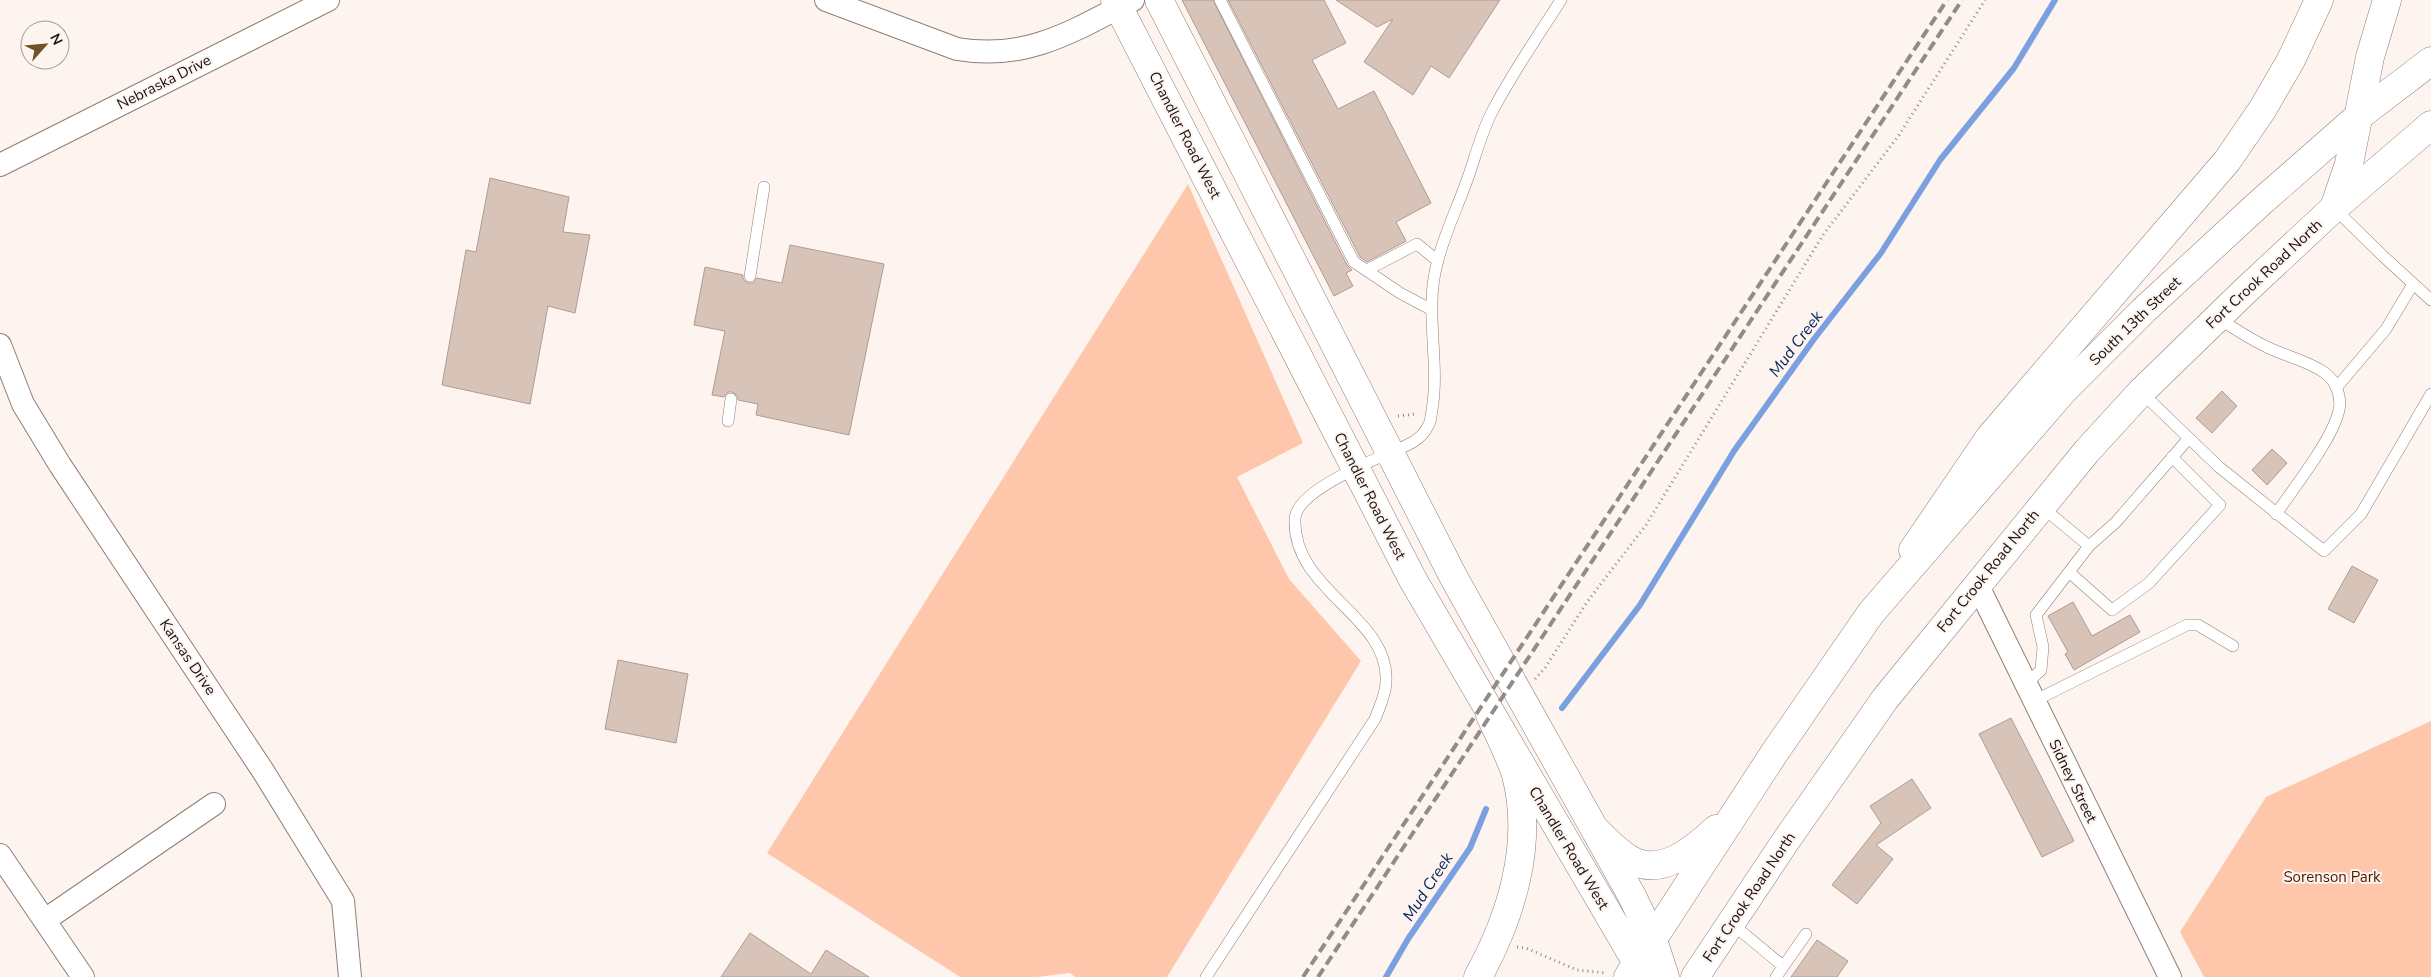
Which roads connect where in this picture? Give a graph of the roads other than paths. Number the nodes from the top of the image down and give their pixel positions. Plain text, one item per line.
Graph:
1 (328, 0) edge
2 (826, 0) edge
3 (1159, 0) edge
4 (1220, 0) edge
5 (1561, 0) edge
6 (2319, 0) edge
7 (2387, 0) edge
8 (1122, 2) edge
9 (2431, 61) edge
10 (2359, 116) junction
11 (2429, 132) edge
12 (0, 165) edge
13 (764, 187) dead end
14 (2334, 208) junction
15 (1438, 261) junction
16 (1367, 270) junction
17 (750, 276) dead end
18 (2413, 284) junction
19 (2431, 300) edge
20 (1432, 310) junction
21 (2217, 318) junction
22 (0, 345) edge
23 (2337, 388) junction
24 (2141, 392) junction
25 (2431, 394) edge
26 (732, 399) dead end
27 (728, 421) dead end
28 (2189, 438) junction
29 (1389, 453) junction
30 (2172, 457) junction
31 (1356, 469) junction
32 (2041, 506) junction
33 (2276, 514) junction
34 (2089, 546) junction
35 (2069, 572) junction
36 (1977, 584) junction
37 (1871, 613) junction
38 (2233, 646) dead end
39 (2030, 693) junction
40 (1490, 715) junction
41 (1742, 803) junction
42 (214, 804) dead end
43 (1596, 830) junction
44 (0, 855) edge
45 (7, 878) edge
46 (45, 920) junction
47 (1731, 923) junction
48 (1806, 934) dead end
49 (1652, 940) junction
50 (1784, 966) junction
51 (1631, 973) edge
52 (84, 977) edge
53 (350, 977) edge
54 (1206, 977) edge
55 (1478, 977) edge
56 (1665, 977) edge
57 (1695, 977) edge
58 (1776, 977) edge
59 (2170, 977) edge

1 - 12 street, Nebraska Drive
2 - 8 street
3 - 29 main road, Chandler Road West
4 - 16 lane
5 - 15 lane
6 - 37 main road
7 - 10 main road
8 - 31 main road, Chandler Road West
9 - 10 main road, South 13th Street
10 - 14 main road
10 - 37 main road, South 13th Street
11 - 14 main road
13 - 17 lane
14 - 18 lane
14 - 21 main road, Fort Crook Road North
15 - 16 lane
15 - 20 lane
16 - 20 lane
18 - 19 lane
18 - 23 lane
20 - 29 lane
21 - 23 lane
21 - 24 main road, Fort Crook Road North
22 - 53 street, Kansas Drive
23 - 33 lane
24 - 28 lane
24 - 32 main road, Fort Crook Road North
25 - 33 lane
26 - 27 lane
28 - 30 lane
28 - 33 lane
29 - 31 lane
29 - 43 main road, Chandler Road West
30 - 34 lane
30 - 35 lane
31 - 40 main road, Chandler Road West
31 - 54 lane
32 - 34 lane
32 - 36 main road, Fort Crook Road North
34 - 35 lane
35 - 39 lane
36 - 39 street, Sidney Street
36 - 47 main road, Fort Crook Road North
37 - 41 main road
38 - 39 lane
39 - 59 street, Sidney Street
40 - 51 main road, Chandler Road West
40 - 55 main road
41 - 43 main road
41 - 49 main road
42 - 46 street
43 - 49 main road, Chandler Road West
44 - 45 street
45 - 46 street
46 - 52 street
47 - 50 lane
47 - 57 main road, Fort Crook Road North
48 - 50 lane
49 - 51 main road
49 - 56 main road, Chandler Road West
50 - 58 lane

